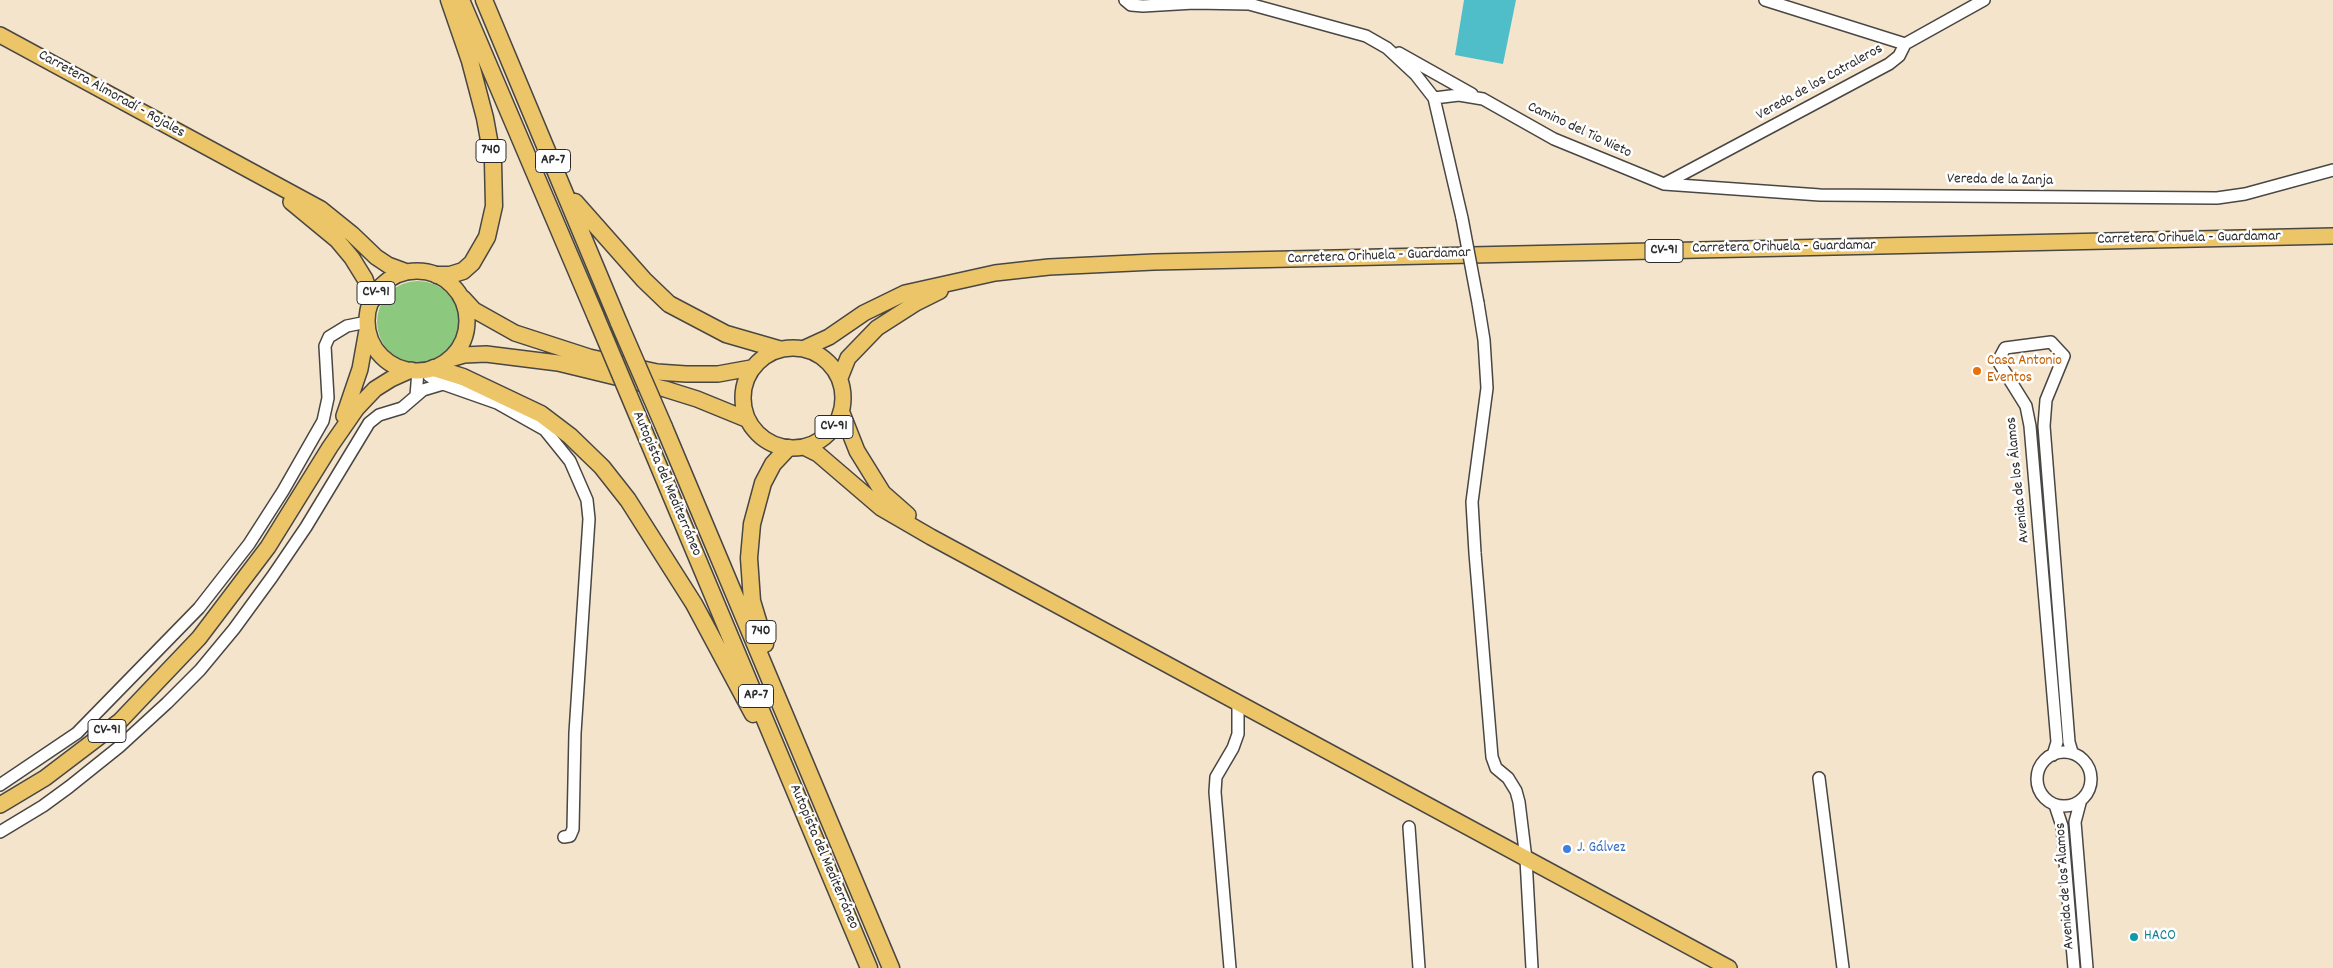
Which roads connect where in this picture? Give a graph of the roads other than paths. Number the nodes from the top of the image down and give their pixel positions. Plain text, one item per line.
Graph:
1 (450, 0) edge
2 (461, 0) edge
3 (484, 0) edge
4 (1125, 0) edge
5 (1765, 0) edge
6 (1984, 0) edge
7 (0, 35) edge
8 (1905, 44) junction
9 (1387, 48) junction
10 (1434, 98) junction
11 (1482, 99) junction
12 (221, 156) junction
13 (2333, 170) edge
14 (1664, 184) junction
15 (565, 190) junction
16 (2333, 236) edge
17 (407, 272) junction
18 (995, 273) junction
19 (437, 275) junction
20 (460, 295) junction
21 (372, 301) junction
22 (367, 324) junction
23 (805, 348) junction
24 (778, 349) junction
25 (450, 359) junction
26 (751, 368) junction
27 (424, 371) junction
28 (840, 378) junction
29 (443, 384) junction
30 (420, 393) junction
31 (842, 413) junction
32 (746, 418) junction
33 (330, 447) junction
34 (788, 448) junction
35 (804, 448) junction
36 (931, 537) junction
37 (1238, 704) junction
38 (2072, 752) junction
39 (2053, 754) junction
40 (784, 764) junction
41 (1819, 778) dead end
42 (0, 785) edge
43 (2080, 803) junction
44 (0, 805) edge
45 (2055, 805) junction
46 (827, 815) junction
47 (1409, 827) dead end
48 (0, 832) edge
49 (564, 837) dead end
50 (1526, 860) junction
51 (869, 968) edge
52 (891, 968) edge
53 (1230, 968) edge
54 (1418, 968) edge
55 (1532, 968) edge
56 (1729, 968) edge
57 (1843, 968) edge
58 (2074, 968) edge
59 (2087, 968) edge

1 - 19 highway, 740
2 - 40 highway, Autopista del Mediterráneo / AP-7, bridge
3 - 15 highway, Autopista del Mediterráneo / AP-7
4 - 9 street, Camino del Tio Nieto
5 - 8 street
6 - 8 street, Vereda de los Catraleros
7 - 12 main road, Carretera Almoradí - Rojales
8 - 14 street, Vereda de los Catraleros
9 - 10 street, Camino del Tio Nieto
9 - 11 street, Camino del Tio Nieto
10 - 11 street, Camino del Tio Nieto
10 - 50 street, Camino del Tio Nieto, bridge
11 - 14 street, Camino del Tio Nieto
12 - 17 main road
12 - 21 main road
13 - 14 street, Vereda de la Zanja
15 - 24 highway
15 - 46 highway, Autopista del Mediterráneo / AP-7, bridge
16 - 18 main road, Carretera Orihuela - Guardamar / CV-91
17 - 19 main road, CV-91
17 - 21 main road, CV-91
18 - 23 main road, Carretera Orihuela - Guardamar / CV-91
18 - 28 main road, Carretera Orihuela - Guardamar / CV-91
19 - 20 main road, CV-91
20 - 25 main road, CV-91
20 - 26 main road, CV-91
21 - 22 main road, CV-91
22 - 27 main road, CV-91
22 - 33 main road, CV-91
22 - 42 street
23 - 24 main road, CV-91
23 - 28 main road
24 - 26 main road, CV-91
25 - 27 main road, CV-91
25 - 32 main road, CV-91
26 - 32 main road
27 - 29 street
27 - 30 street
27 - 33 main road, CV-91
27 - 40 highway
28 - 31 main road, CV-91
29 - 30 street
29 - 49 street
30 - 48 street
31 - 35 main road, CV-91
31 - 36 main road
32 - 34 main road, CV-91
33 - 44 main road, CV-91
34 - 35 main road, CV-91
34 - 46 highway, 740
35 - 36 main road
36 - 37 main road
37 - 50 main road
37 - 53 street
38 - 39 street
38 - 39 street, Avenida de los Álamos
38 - 43 street
39 - 45 street
40 - 51 highway, Autopista del Mediterráneo / AP-7
41 - 57 street
43 - 45 street
43 - 59 street, Avenida de los Álamos
45 - 58 street, Avenida de los Álamos
46 - 52 highway, Autopista del Mediterráneo / AP-7
47 - 54 street
50 - 55 street, Camino del Tio Nieto
50 - 56 main road

